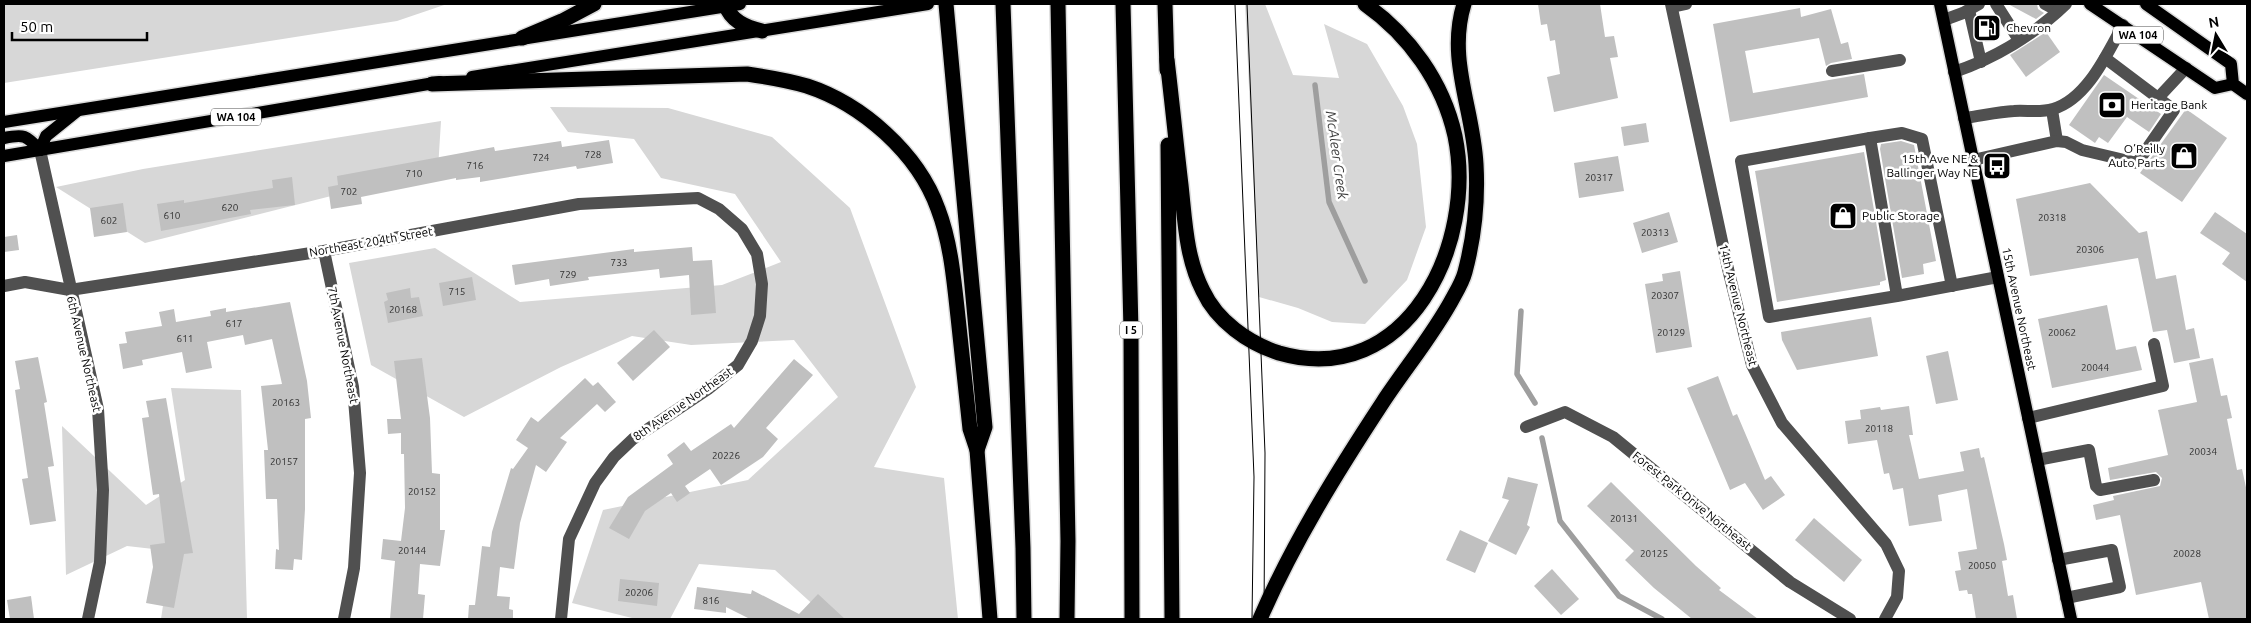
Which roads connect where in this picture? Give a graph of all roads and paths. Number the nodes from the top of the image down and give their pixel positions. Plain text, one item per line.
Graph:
1 (594, 4) edge
2 (928, 4) edge
3 (946, 4) edge
4 (1003, 4) edge
5 (1058, 4) edge
6 (1123, 4) edge
7 (1166, 4) edge
8 (1365, 4) edge
9 (1464, 4) edge
10 (1686, 4) edge
11 (1940, 4) edge
12 (1996, 4) edge
13 (2045, 4) edge
14 (2090, 4) edge
15 (2146, 4) edge
16 (730, 5) edge
17 (1671, 6) edge
18 (1974, 7) edge
19 (2062, 8) edge
20 (1944, 20) junction
21 (2122, 24) junction
22 (762, 31) junction
23 (522, 38) junction
24 (2020, 40) junction
25 (2105, 58) junction
26 (1167, 60) junction
27 (1900, 60) dead end
28 (1981, 62) junction
29 (2186, 68) junction
30 (1832, 71) dead end
31 (1954, 72) junction
32 (432, 84) junction
33 (2233, 84) junction
34 (2247, 94) edge
35 (2158, 98) junction
36 (79, 110) junction
37 (2052, 110) junction
38 (1964, 118) junction
39 (4, 122) edge
40 (4, 138) edge
41 (1870, 138) junction
42 (2057, 141) junction
43 (40, 150) junction
44 (4, 156) edge
45 (1973, 160) junction
46 (673, 198) joint
47 (324, 251) junction
48 (1998, 277) junction
49 (4, 286) edge
50 (1952, 286) junction
51 (70, 290) junction
52 (1897, 296) junction
53 (2154, 344) dead end
54 (2028, 418) junction
55 (1526, 427) dead end
56 (977, 450) junction
57 (2037, 460) junction
58 (2154, 480) dead end
59 (2058, 560) junction
60 (2066, 598) junction
61 (88, 619) edge
62 (344, 619) edge
63 (561, 619) edge
64 (990, 619) edge
65 (1024, 619) edge
66 (1067, 619) edge
67 (1132, 619) edge
68 (1172, 619) edge
69 (1260, 619) edge
70 (1850, 619) edge
71 (1885, 619) edge
72 (2071, 619) edge

1 - 23 highway
2 - 22 main road, WA 104
3 - 56 highway
4 - 65 highway
5 - 66 highway
6 - 67 highway, I 5
7 - 26 highway
8 - 26 highway
9 - 69 highway
10 - 17 street
11 - 20 main road, 15th Avenue Northeast
12 - 24 street
13 - 19 street
14 - 21 main road, WA 104
15 - 33 main road, WA 104
16 - 22 highway
16 - 23 main road
17 - 71 street, 14th Avenue Northeast
18 - 20 street
18 - 28 street
19 - 24 street
20 - 31 main road, 15th Avenue Northeast
21 - 25 street
21 - 29 main road, WA 104
22 - 32 main road, WA 104
23 - 36 main road
24 - 28 street
25 - 35 street
25 - 37 street
26 - 68 highway
27 - 30 street
28 - 31 street
29 - 33 main road, WA 104
29 - 35 street
31 - 38 main road, 15th Avenue Northeast
32 - 43 main road, WA 104
32 - 56 highway
33 - 34 main road
35 - 42 street
36 - 39 main road
36 - 43 main road
37 - 38 street
37 - 42 street
38 - 45 main road, 15th Avenue Northeast
40 - 43 main road
41 - 50 street
41 - 52 street
41 - 52 street
42 - 45 street
43 - 44 main road, WA 104
43 - 51 street, 6th Avenue Northeast
45 - 48 main road, 15th Avenue Northeast
46 - 47 street, Northeast 204th Street
46 - 63 street, 8th Avenue Northeast
47 - 51 street, Northeast 204th Street
47 - 62 street, 7th Avenue Northeast
48 - 50 street
48 - 54 main road, 15th Avenue Northeast
49 - 51 street, Northeast 204th Street
50 - 52 street
51 - 61 street, 6th Avenue Northeast
53 - 54 street
54 - 57 main road, 15th Avenue Northeast
55 - 70 street, Forest Park Drive Northeast
56 - 64 highway
57 - 58 street
57 - 59 main road, 15th Avenue Northeast
59 - 60 main road, 15th Avenue Northeast
59 - 60 street
60 - 72 main road, 15th Avenue Northeast

